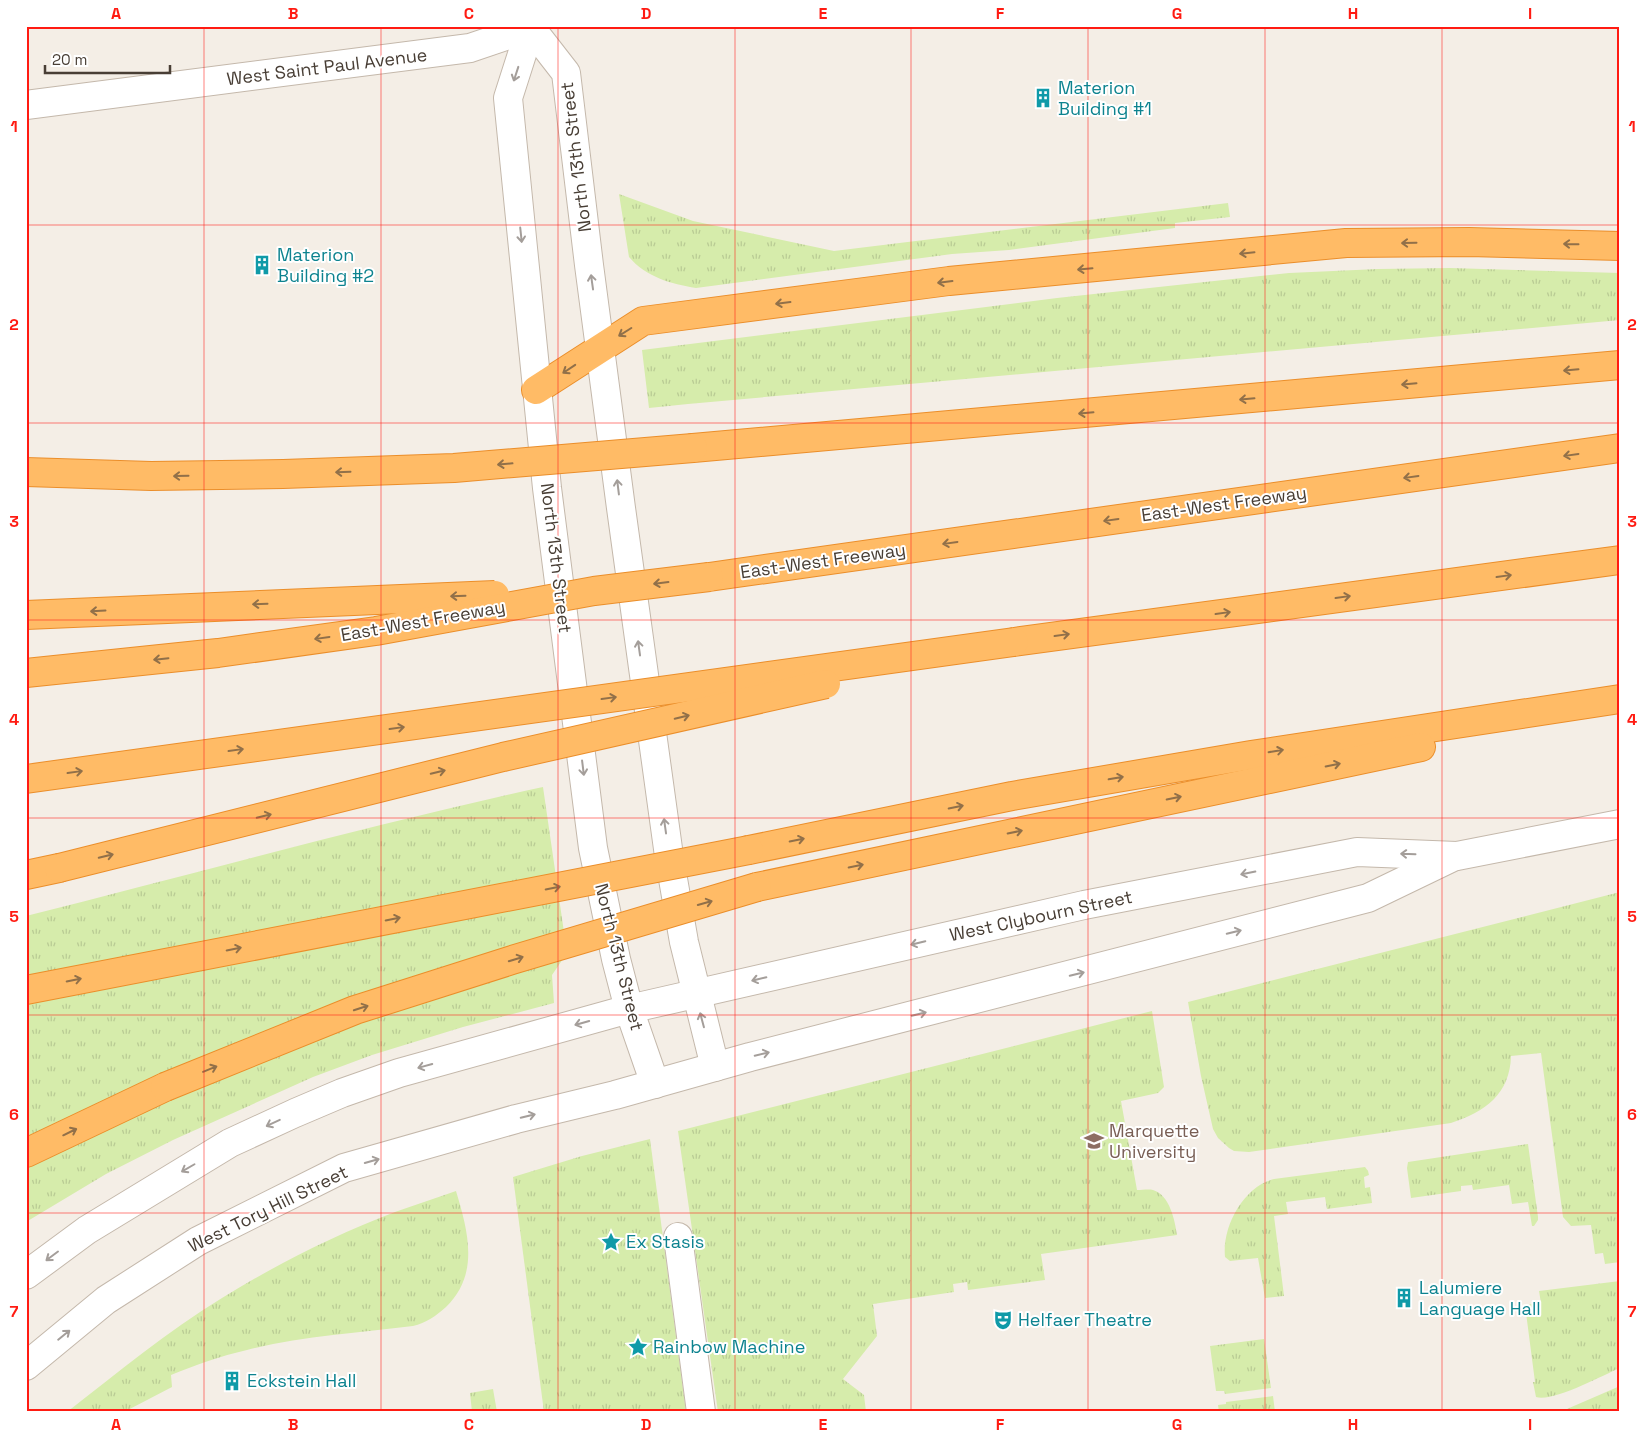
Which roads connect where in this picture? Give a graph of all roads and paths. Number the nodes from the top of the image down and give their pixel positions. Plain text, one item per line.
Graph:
1 (532, 27) edge
2 (26, 106) edge
3 (1620, 246) edge
4 (601, 347) junction
5 (1620, 365) edge
6 (536, 390) junction
7 (1620, 448) edge
8 (26, 472) edge
9 (1620, 560) edge
10 (594, 591) junction
11 (26, 614) edge
12 (1014, 642) junction
13 (26, 673) edge
14 (1620, 698) edge
15 (1620, 705) edge
16 (26, 779) edge
17 (1620, 824) edge
18 (1457, 856) junction
19 (26, 875) edge
20 (26, 990) edge
21 (696, 994) junction
22 (629, 1009) junction
23 (715, 1067) junction
24 (656, 1084) junction
25 (26, 1153) edge
26 (678, 1237) dead end
27 (26, 1275) edge
28 (26, 1366) edge
29 (701, 1412) edge

1 - 2 street, West Saint Paul Avenue
4 -> 1 street, North 13th Street
1 -> 6 street, North 13th Street
3 -> 4 highway
4 -> 6 highway
21 -> 4 street, North 13th Street
5 -> 8 highway, bridge
6 -> 22 street, North 13th Street
7 -> 10 highway, East-West Freeway, bridge
12 -> 9 highway
10 -> 11 highway, bridge
10 -> 13 highway, East-West Freeway, bridge
16 -> 12 highway, bridge
19 -> 12 highway, bridge
20 -> 14 highway, bridge
25 -> 15 highway, bridge
17 - 18 street, West Clybourn Street
18 -> 21 street, West Clybourn Street
23 -> 18 street, West Clybourn Street
21 - 22 street, West Clybourn Street
23 -> 21 street, North 13th Street
22 - 24 street, North 13th Street
22 -> 27 street
23 - 24 street, West Clybourn Street
28 -> 24 street, West Tory Hill Street
26 - 29 street

